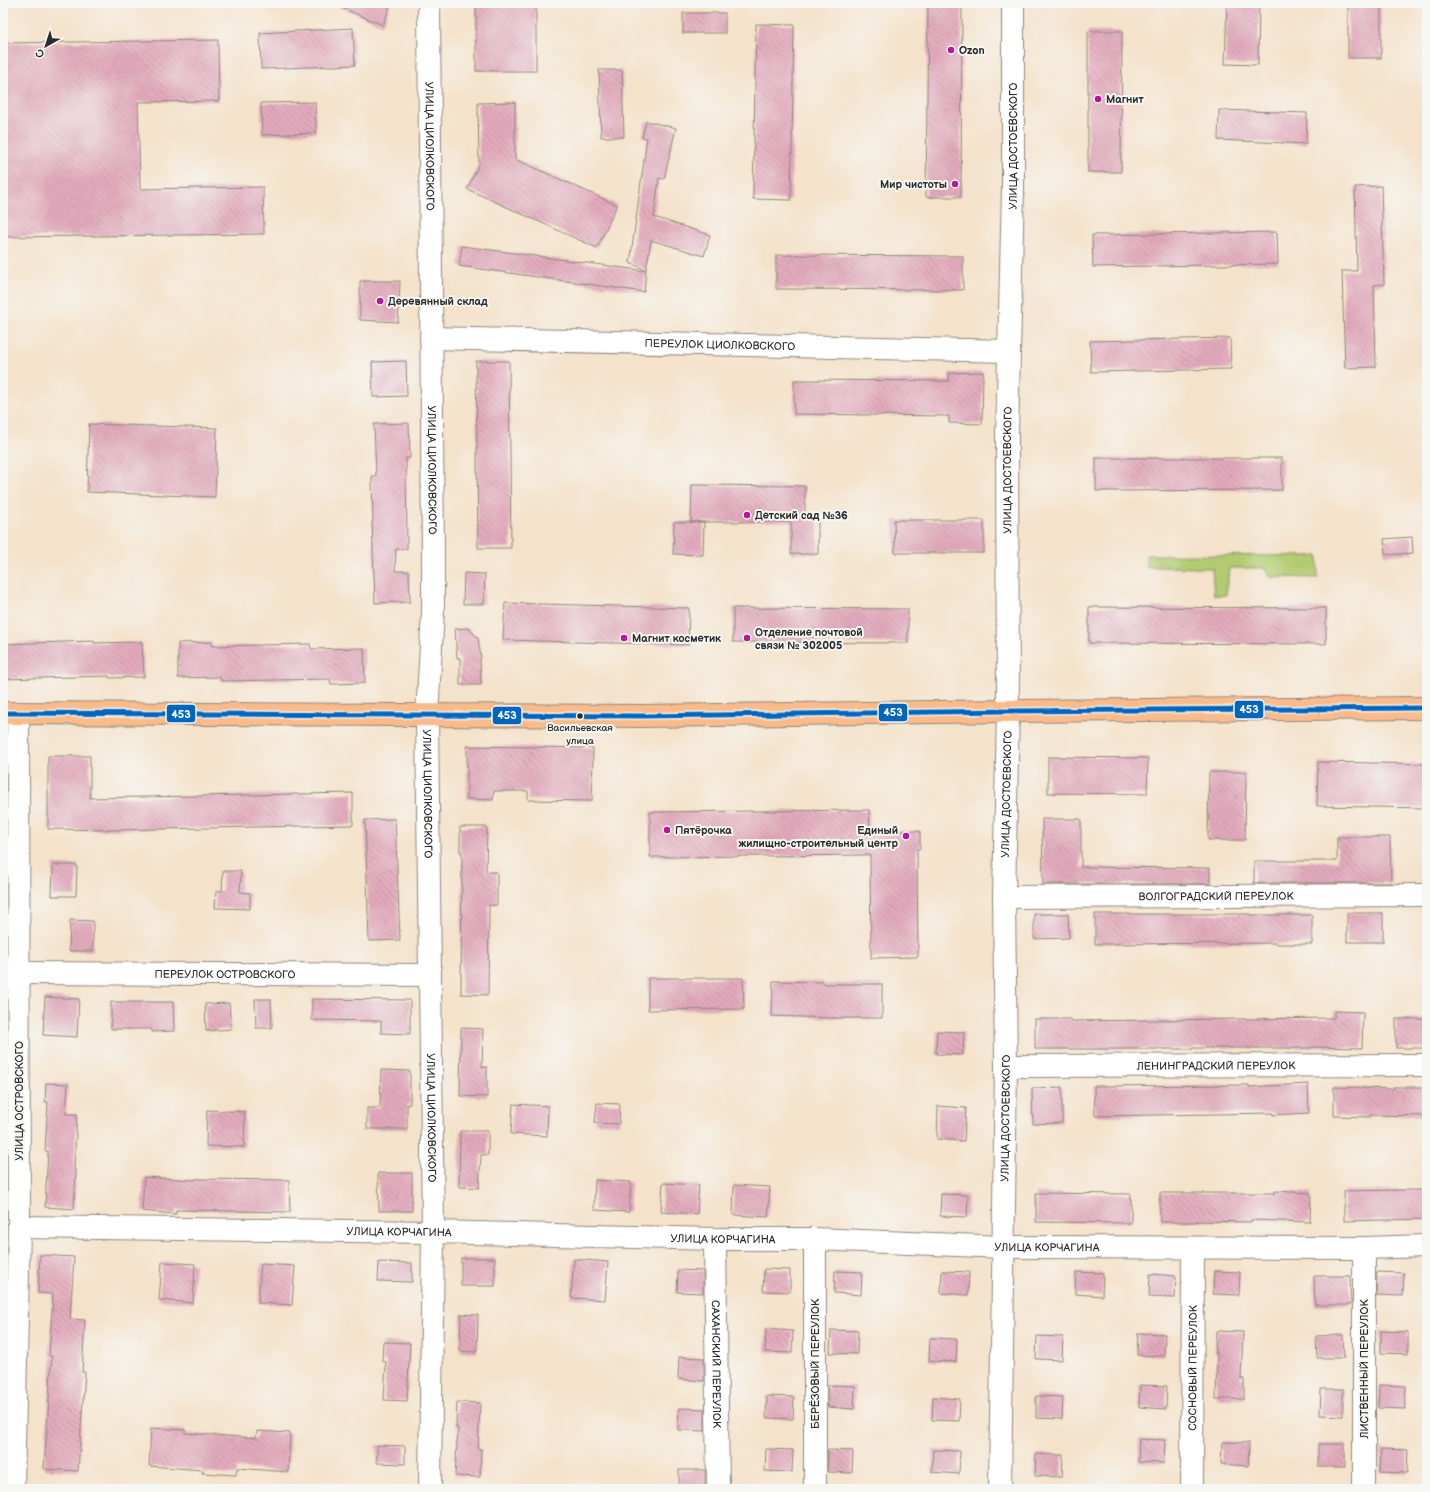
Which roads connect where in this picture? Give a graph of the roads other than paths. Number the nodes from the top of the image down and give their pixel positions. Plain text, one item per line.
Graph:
1 (429, 3) edge
2 (1013, 3) edge
3 (431, 338) junction
4 (1008, 351) junction
5 (1427, 708) edge
6 (1008, 711) junction
7 (10, 713) edge
8 (427, 715) junction
9 (1427, 895) edge
10 (1004, 897) junction
11 (19, 973) junction
12 (430, 975) junction
13 (1427, 1065) edge
14 (1006, 1066) junction
15 (19, 1226) junction
16 (433, 1232) junction
17 (715, 1239) junction
18 (815, 1240) junction
19 (1427, 1246) edge
20 (1004, 1247) junction
21 (1193, 1248) junction
22 (1364, 1248) junction
23 (13, 1489) edge
24 (430, 1489) edge
25 (718, 1489) edge
26 (815, 1489) edge
27 (1000, 1489) edge
28 (1192, 1489) edge
29 (1364, 1489) edge

1 - 3 street, УЛИЦА ЦИОЛКОВСКОГО
2 - 4 street, УЛИЦА ДОСТОЕВСКОГО
3 - 4 street, ПЕРЕУЛОК ЦИОЛКОВСКОГО
3 - 8 street, УЛИЦА ЦИОЛКОВСКОГО
4 - 6 street, УЛИЦА ДОСТОЕВСКОГО
5 - 6 main road
6 - 8 main road
6 - 10 street, УЛИЦА ДОСТОЕВСКОГО
7 - 8 main road
7 - 11 street, УЛИЦА ОСТРОВСКОГО
8 - 12 street, УЛИЦА ЦИОЛКОВСКОГО
9 - 10 street, ВОЛГОГРАДСКИЙ ПЕРЕУЛОК
10 - 14 street, УЛИЦА ДОСТОЕВСКОГО
11 - 12 street, ПЕРЕУЛОК ОСТРОВСКОГО
11 - 15 street, УЛИЦА ОСТРОВСКОГО
12 - 16 street, УЛИЦА ЦИОЛКОВСКОГО
13 - 14 street, ЛЕНИНГРАДСКИЙ ПЕРЕУЛОК
14 - 20 street, УЛИЦА ДОСТОЕВСКОГО
15 - 16 street, УЛИЦА КОРЧАГИНА
15 - 23 street, УЛИЦА ОСТРОВСКОГО
16 - 17 street, УЛИЦА КОРЧАГИНА
16 - 24 street, УЛИЦА ЦИОЛКОВСКОГО
17 - 18 street, УЛИЦА КОРЧАГИНА
17 - 25 street, САХАНСКИЙ ПЕРЕУЛОК
18 - 20 street, УЛИЦА КОРЧАГИНА
18 - 26 street, БЕРЁЗОВЫЙ ПЕРЕУЛОК
19 - 22 street, УЛИЦА КОРЧАГИНА
20 - 21 street, УЛИЦА КОРЧАГИНА
20 - 27 street, УЛИЦА ДОСТОЕВСКОГО
21 - 22 street, УЛИЦА КОРЧАГИНА
21 - 28 street, СОСНОВЫЙ ПЕРЕУЛОК
22 - 29 street, ЛИСТВЕННЫЙ ПЕРЕУЛОК

